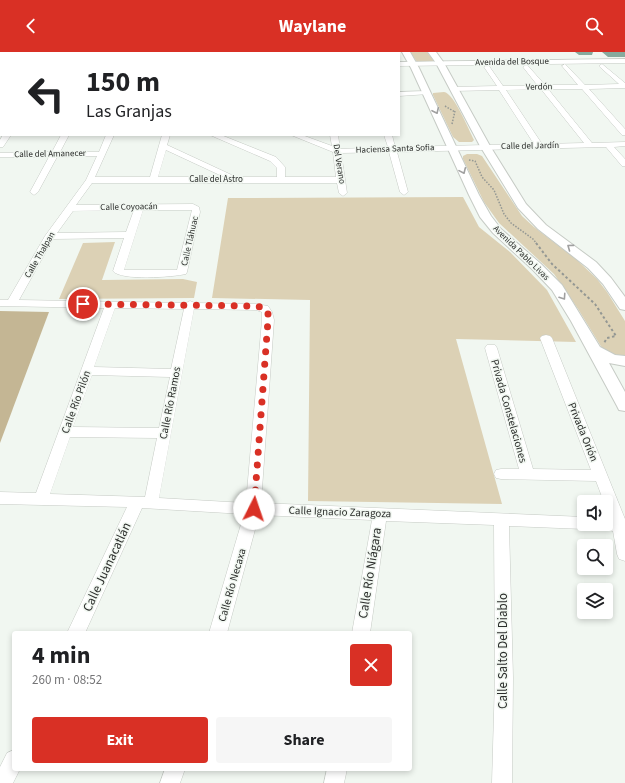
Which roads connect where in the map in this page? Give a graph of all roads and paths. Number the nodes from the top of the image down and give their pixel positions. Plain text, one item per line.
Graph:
1 (406, 52) edge
2 (432, 52) edge
3 (480, 57) dead end
4 (518, 57) dead end
5 (558, 57) dead end
6 (625, 61) edge
7 (400, 64) edge
8 (524, 64) junction
9 (564, 64) junction
10 (441, 65) junction
11 (486, 65) junction
12 (414, 66) junction
13 (602, 66) junction
14 (625, 66) edge
15 (400, 68) edge
16 (583, 86) junction
17 (625, 86) edge
18 (542, 87) junction
19 (501, 88) junction
20 (453, 89) junction
21 (427, 93) junction
22 (400, 94) edge
23 (441, 102) dead end
24 (454, 128) dead end
25 (625, 132) edge
26 (6, 136) edge
27 (64, 136) edge
28 (110, 136) edge
29 (166, 136) edge
30 (216, 136) edge
31 (298, 136) edge
32 (334, 136) edge
33 (388, 136) edge
34 (589, 144) junction
35 (608, 144) junction
36 (625, 144) edge
37 (0, 145) edge
38 (539, 145) junction
39 (162, 146) junction
40 (485, 146) junction
41 (470, 147) junction
42 (452, 148) junction
43 (392, 150) junction
44 (337, 151) junction
45 (101, 154) junction
46 (0, 155) edge
47 (54, 155) junction
48 (625, 164) edge
49 (235, 179) junction
50 (90, 180) junction
51 (153, 180) junction
52 (281, 180) junction
53 (341, 180) junction
54 (34, 192) dead end
55 (404, 192) dead end
56 (343, 193) dead end
57 (188, 206) joint
58 (70, 208) junction
59 (139, 208) junction
60 (129, 235) junction
61 (50, 236) junction
62 (0, 302) edge
63 (12, 303) junction
64 (111, 304) junction
65 (190, 304) junction
66 (625, 306) edge
67 (546, 338) dead end
68 (491, 348) dead end
69 (600, 349) junction
70 (625, 361) edge
71 (86, 371) junction
72 (176, 373) junction
73 (619, 381) edge
74 (625, 406) edge
75 (65, 432) junction
76 (165, 433) junction
77 (501, 474) dead end
78 (528, 475) junction
79 (601, 476) junction
80 (0, 498) edge
81 (41, 499) junction
82 (144, 502) junction
83 (254, 509) junction
84 (380, 514) junction
85 (502, 519) junction
86 (577, 523) edge
87 (622, 525) edge
88 (625, 554) edge
89 (77, 631) edge
90 (219, 631) edge
91 (361, 631) edge
92 (12, 764) edge
93 (174, 771) edge
94 (337, 771) edge
95 (3, 783) edge
96 (170, 783) edge
97 (334, 783) edge
98 (502, 783) edge

1 - 12 main road, Avenida Pablo Livas
2 - 10 main road
3 - 11 street
4 - 8 street
5 - 9 street
6 - 9 street, Avenida del Bosque
7 - 12 street, Avenida del Bosque
8 - 9 street, Avenida del Bosque
8 - 11 street, Avenida del Bosque
8 - 18 street
9 - 13 street, Avenida del Bosque
9 - 16 street
10 - 11 street, Avenida del Bosque
10 - 12 street, Avenida del Bosque
10 - 20 main road
11 - 19 street
12 - 15 street, Avenida del Bosque
12 - 21 main road, Avenida Pablo Livas
13 - 14 street, Avenida del Bosque
13 - 17 street
16 - 17 street, Verdón
16 - 18 street, Verdón
16 - 25 street
18 - 19 street, Verdón
18 - 34 street
19 - 20 street, Verdón
19 - 38 street
20 - 40 main road
21 - 22 street
21 -> 42 main road, Avenida Pablo Livas
23 - 24 path
26 - 37 street
27 - 47 street
28 - 45 street, Calle Thalpan
29 - 39 street
30 - 52 street
31 - 44 street
32 - 44 street, Del Verano
33 - 43 street
34 - 35 street, Calle del Jardín
34 - 38 street, Calle del Jardín
35 - 36 street, Calle del Jardín
35 - 48 street
38 - 40 street, Calle del Jardín
39 - 49 street
39 - 51 street
40 - 41 street, Calle del Jardín
66 -> 40 main road
41 - 42 street, Calle del Jardín
41 - 69 path
42 - 43 street, Haciensa Santa Sofia
42 -> 69 main road, Avenida Pablo Livas
43 - 44 street, Haciensa Santa Sofia
43 - 55 street
44 - 53 street, Del Verano
45 - 47 street, Calle del Amanecer
45 - 50 street, Calle Thalpan
46 - 47 street, Calle del Amanecer
47 - 54 street
49 - 51 street, Calle del Astro
49 - 52 street, Calle del Astro
50 - 51 street, Calle del Astro
50 - 58 street, Calle Thalpan
52 - 53 street, Calle del Astro
53 - 56 street, Del Verano
57 - 59 street, Calle Coyoacán
57 - 60 street, Calle Tláhuac
58 - 59 street, Calle Coyoacán
58 - 61 street, Calle Thalpan
59 - 60 street
60 - 61 street
61 - 63 street, Calle Thalpan
62 - 63 street
63 - 64 street
64 - 65 street
64 - 71 street, Calle Río Pilón
65 - 72 street, Calle Río Ramos
65 - 83 street, Calle Río Necaxa
67 - 79 street, Privada Orión
68 - 78 street, Privada Constelaciones
69 - 70 main road
69 - 73 main road, Avenida Pablo Livas
71 - 72 street
71 - 75 street, Calle Río Pilón
72 - 76 street, Calle Río Ramos
73 - 74 main road, Avenida Pablo Livas
75 - 76 street
75 - 81 street, Calle Río Pilón
76 - 82 street, Calle Río Ramos
77 - 78 street
78 - 79 street
79 - 87 street, Privada Orión
80 - 81 street, Calle Ignacio Zaragoza
81 - 82 street, Calle Ignacio Zaragoza
82 - 83 street, Calle Ignacio Zaragoza
82 - 89 street, Calle Juanacatlán
83 - 84 street, Calle Ignacio Zaragoza
83 - 90 street, Calle Río Necaxa
84 - 85 street, Calle Ignacio Zaragoza
84 - 91 street, Calle Río Niágara
85 - 86 street, Calle Ignacio Zaragoza
85 - 98 street, Calle Salto Del Diablo
87 - 88 street, Privada Orión
92 - 95 street
93 - 96 street
94 - 97 street

